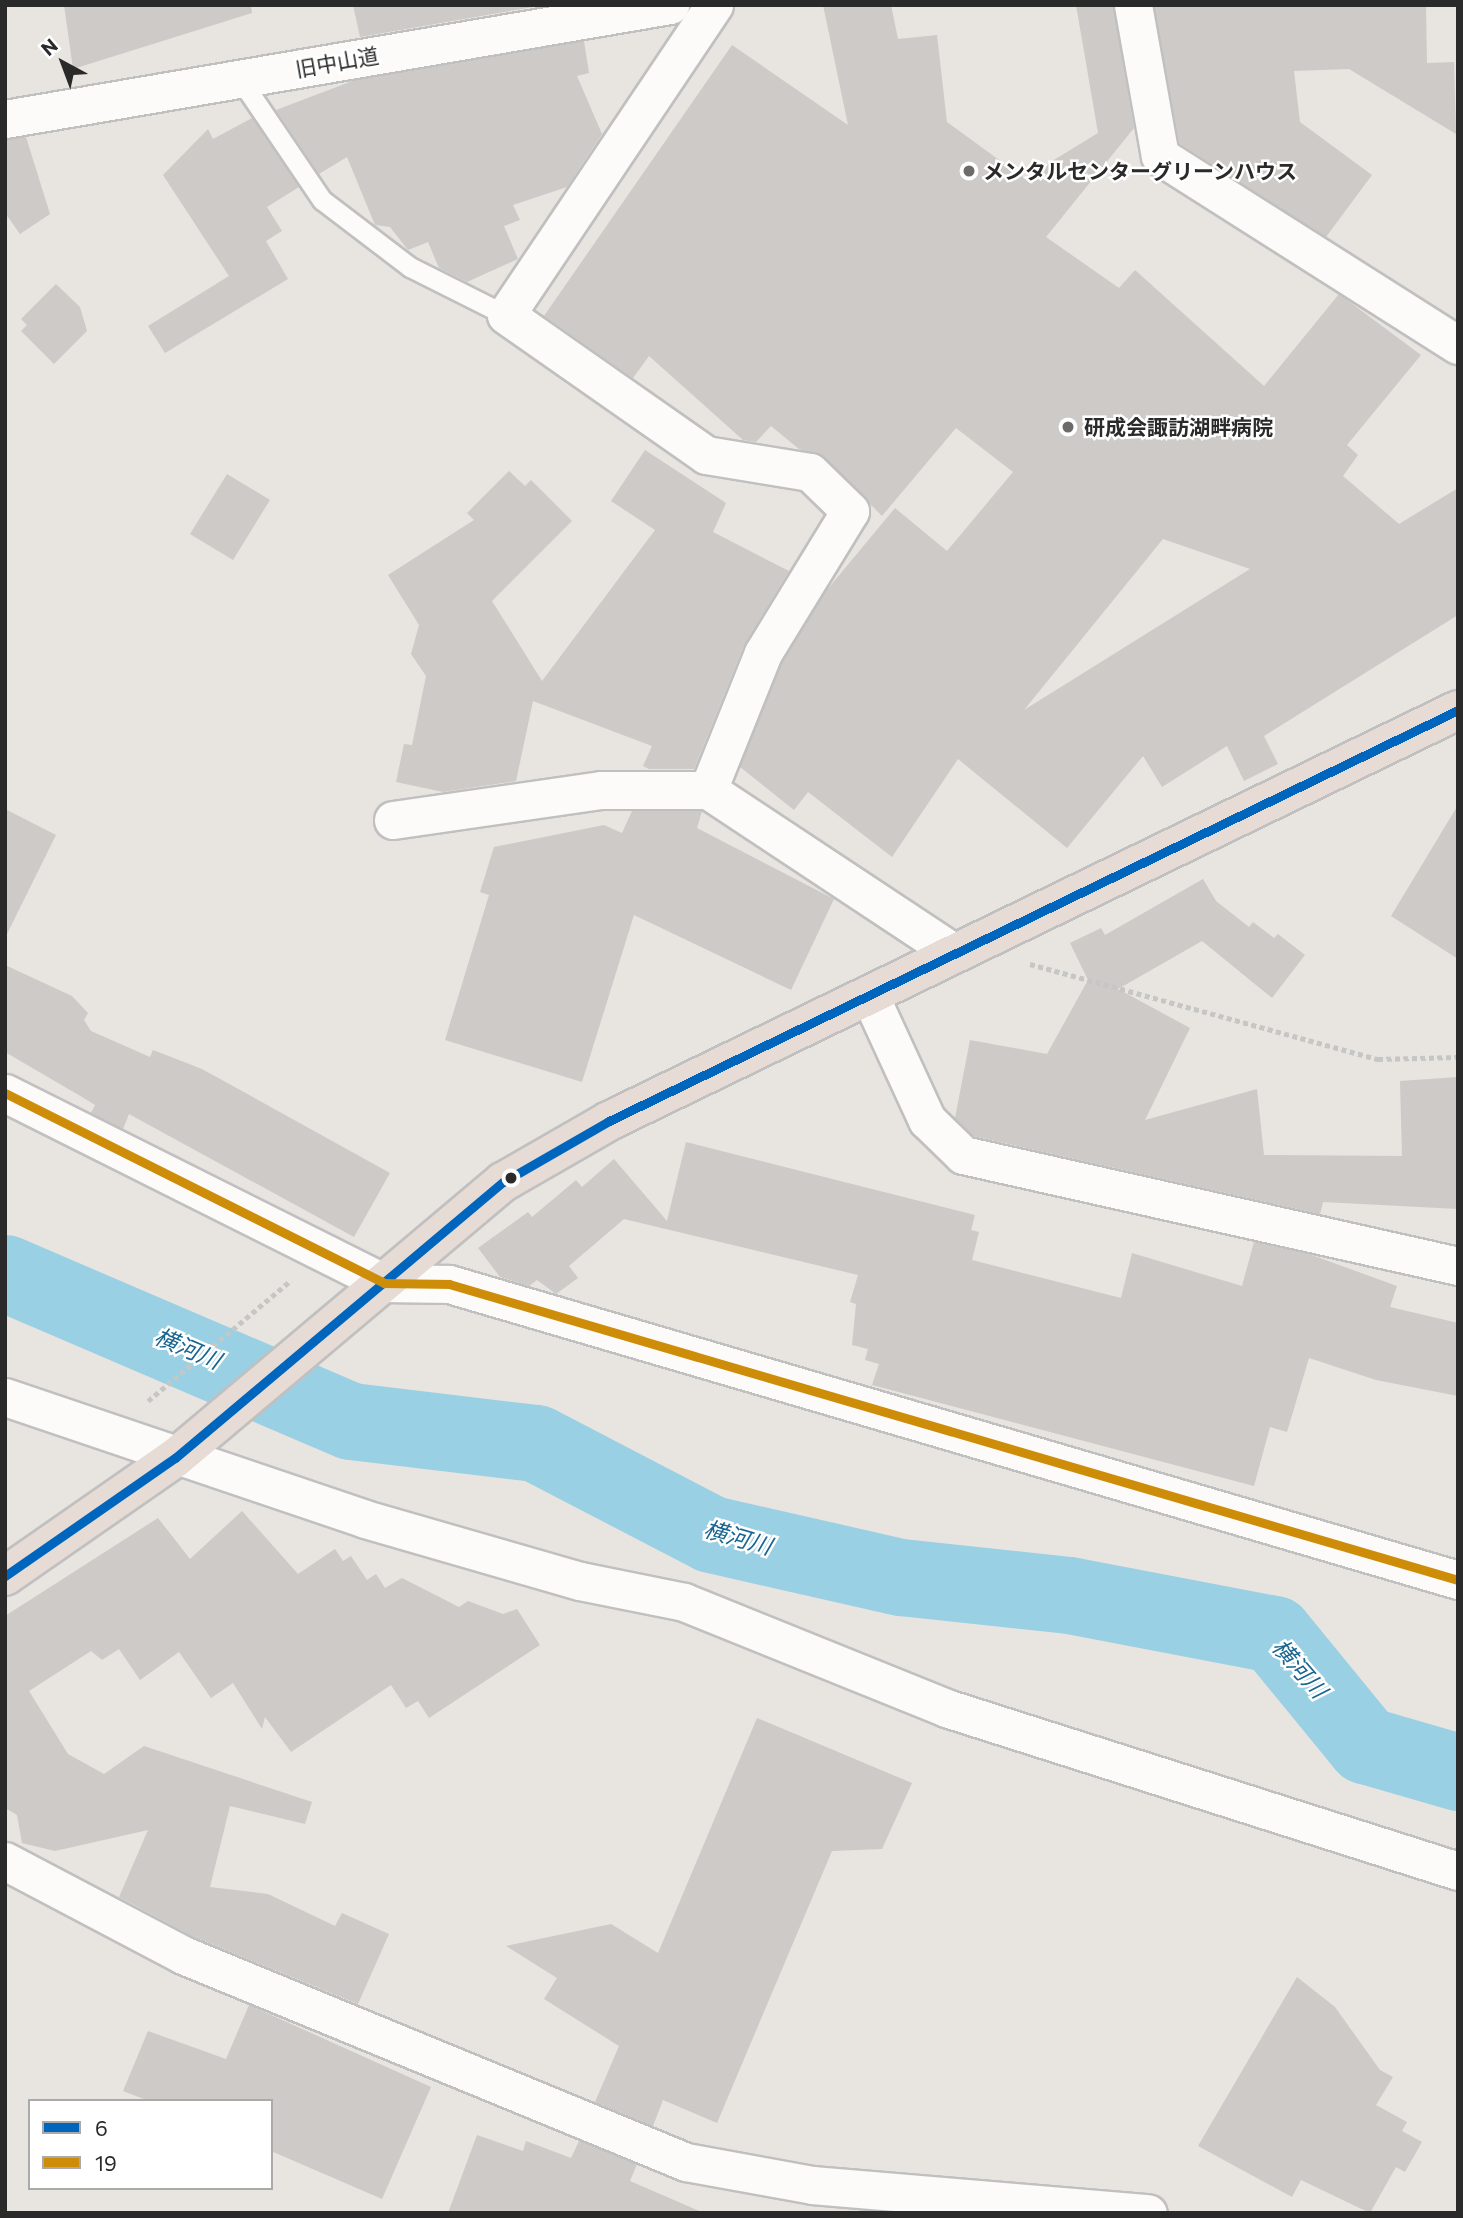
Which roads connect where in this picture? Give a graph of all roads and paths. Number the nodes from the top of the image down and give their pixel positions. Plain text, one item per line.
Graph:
1 (670, 5) edge
2 (714, 5) edge
3 (1133, 5) edge
4 (240, 79) junction
5 (5, 119) edge
6 (506, 315) junction
7 (1458, 345) edge
8 (1458, 710) edge
9 (708, 790) junction
10 (393, 820) dead end
11 (996, 933) junction
12 (954, 953) junction
13 (869, 995) junction
14 (1458, 1058) edge
15 (5, 1093) edge
16 (1458, 1266) edge
17 (300, 1273) dead end
18 (384, 1283) junction
19 (5, 1397) edge
20 (139, 1409) dead end
21 (182, 1452) junction
22 (5, 1576) edge
23 (1458, 1580) edge
24 (5, 1861) edge
25 (1458, 1871) edge
26 (1148, 2213) edge

1 - 4 street, 旧中山道
2 - 6 street
3 - 7 street
4 - 5 street, 旧中山道
4 - 6 lane
6 - 9 street
8 - 11 highway
9 - 10 street
9 - 12 street
11 - 12 highway
11 - 14 path
12 - 13 highway
13 - 16 street
13 - 18 highway
15 - 18 street
17 - 20 path
18 - 21 highway
18 - 23 street
19 - 21 street
21 - 22 highway
21 - 25 street
24 - 26 street

